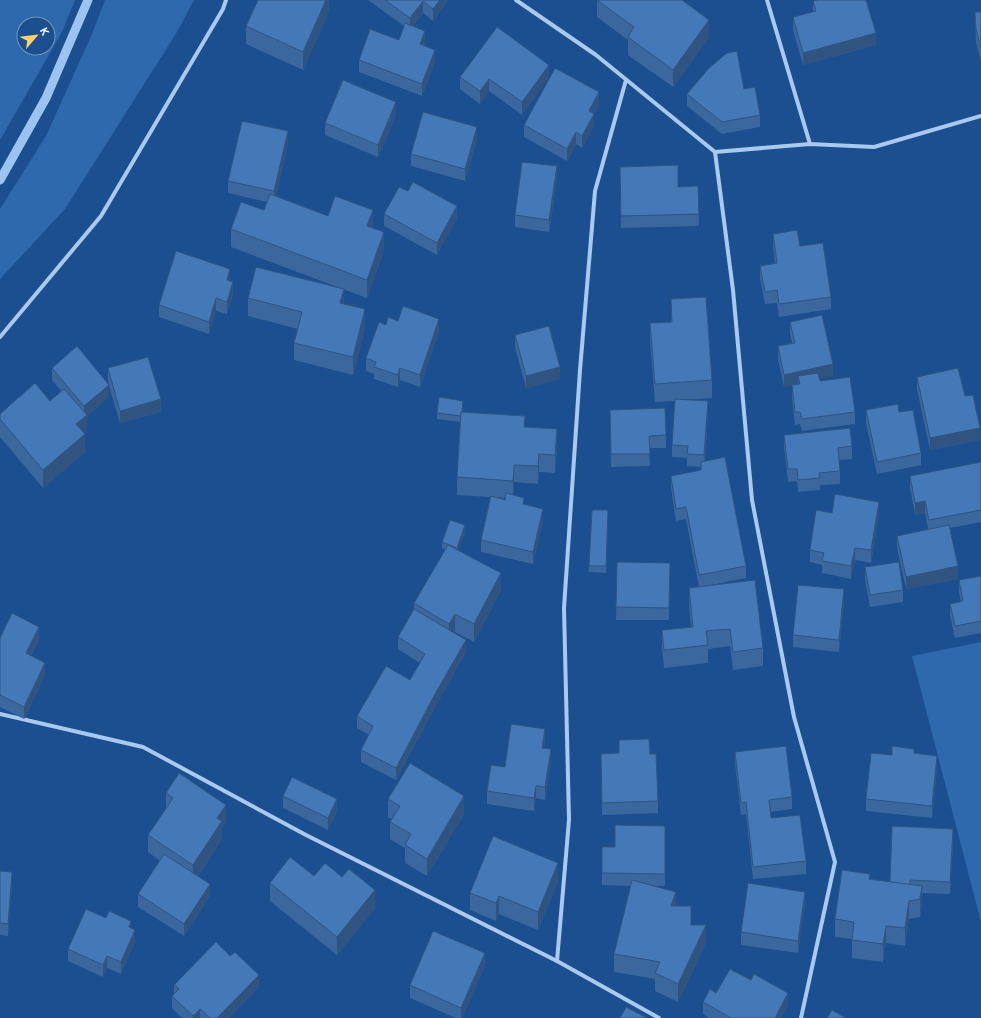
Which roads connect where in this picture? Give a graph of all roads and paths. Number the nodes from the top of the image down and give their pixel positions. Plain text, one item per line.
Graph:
1 (226, 0) edge
2 (516, 0) edge
3 (767, 0) edge
4 (626, 80) junction
5 (981, 116) edge
6 (810, 144) junction
7 (715, 152) junction
8 (0, 337) edge
9 (0, 714) edge
10 (557, 961) junction
11 (659, 1018) edge
12 (801, 1018) edge

1 - 8 street
2 - 4 street
3 - 6 street
4 - 7 street
4 - 10 street
5 - 6 street
6 - 7 street
7 - 12 street
9 - 10 street
10 - 11 street

